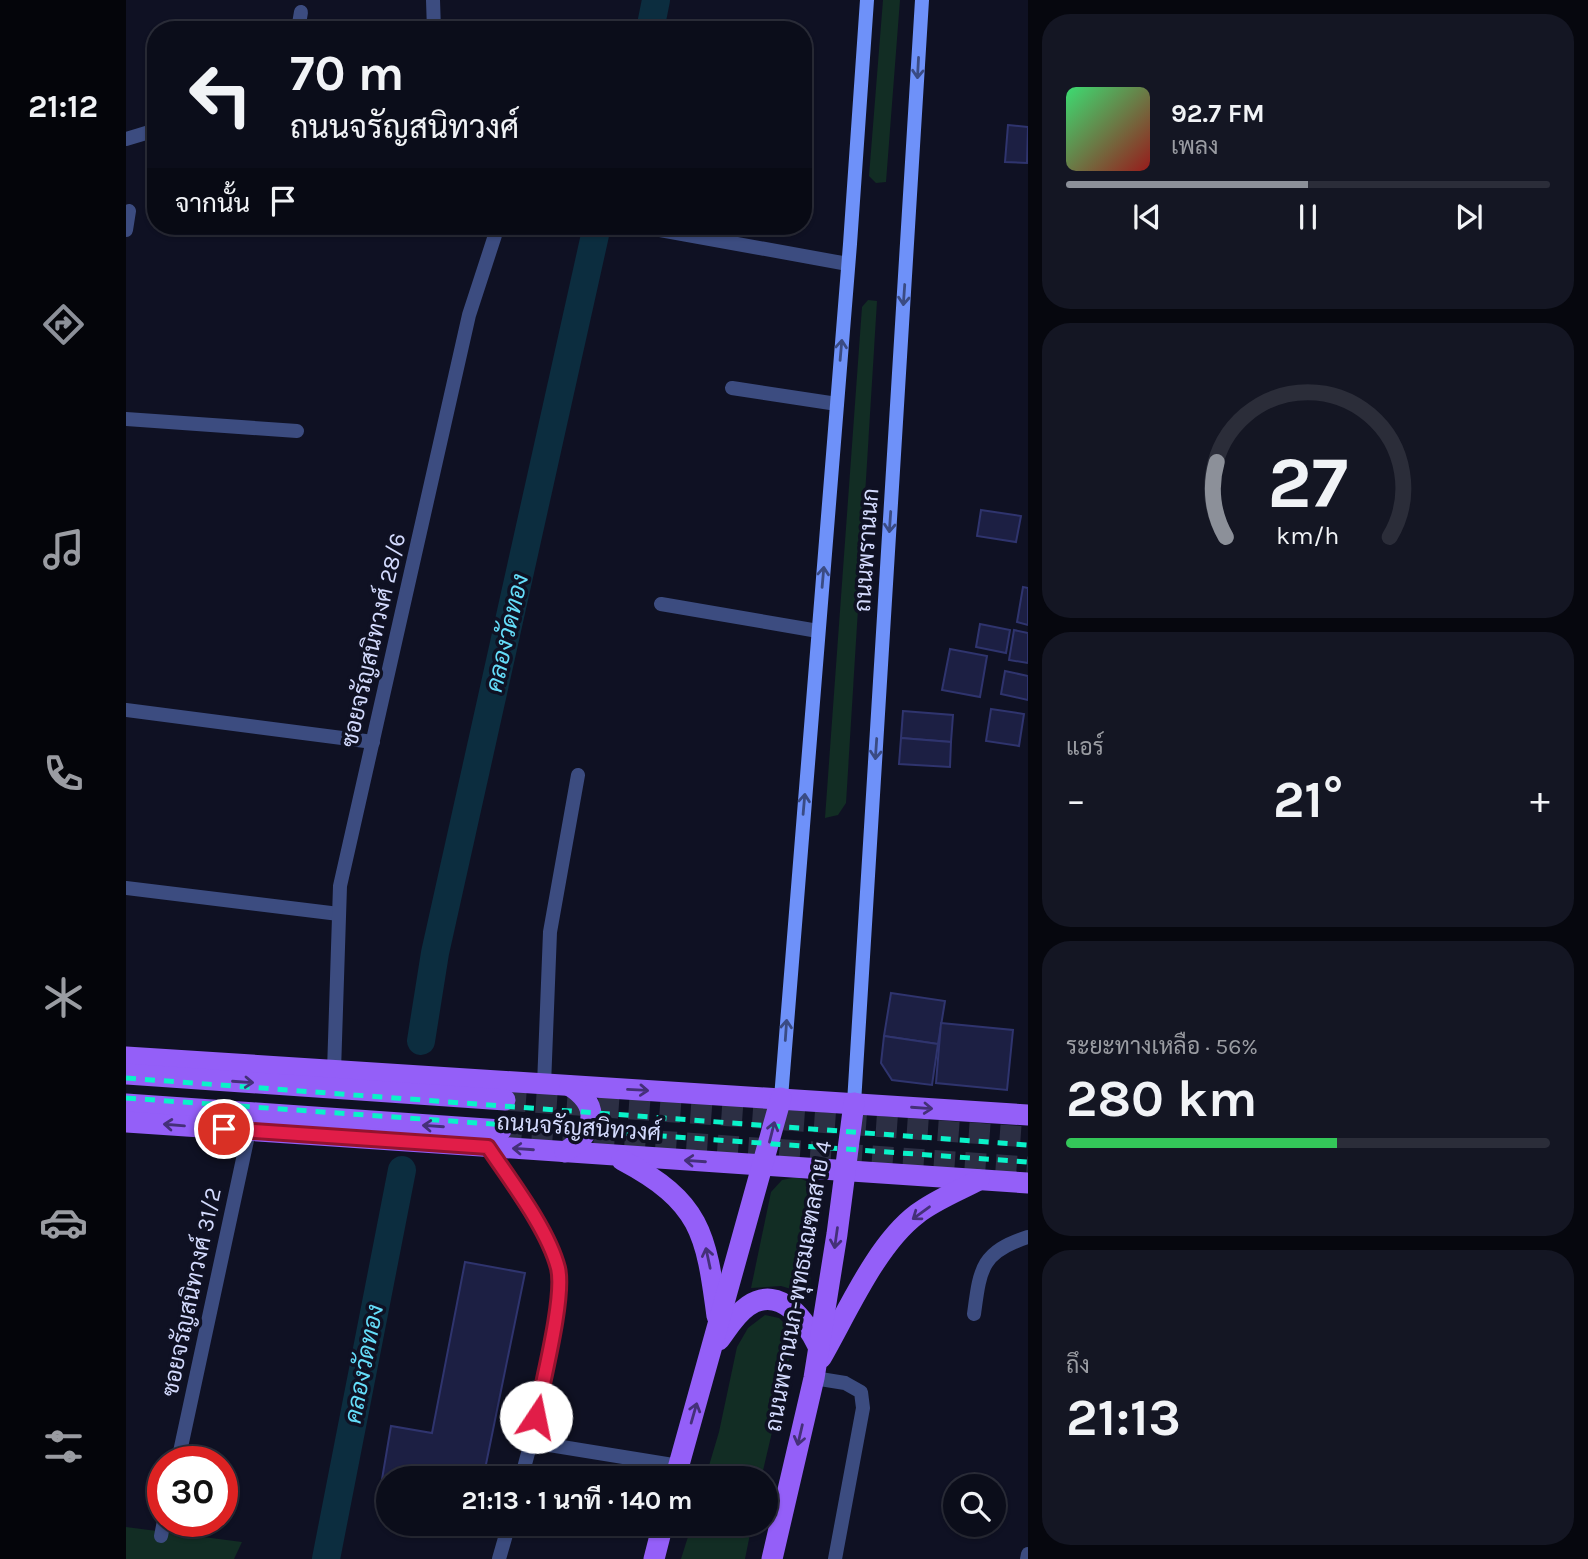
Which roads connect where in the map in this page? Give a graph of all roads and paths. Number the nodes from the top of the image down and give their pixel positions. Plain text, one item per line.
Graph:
1 (433, 0) edge
2 (867, 0) edge
3 (922, 0) edge
4 (301, 12) dead end
5 (300, 21) edge
6 (434, 21) edge
7 (147, 133) edge
8 (126, 139) edge
9 (130, 212) dead end
10 (126, 230) edge
11 (495, 235) edge
12 (688, 235) edge
13 (848, 264) junction
14 (732, 388) dead end
15 (836, 404) junction
16 (126, 419) edge
17 (296, 431) dead end
18 (661, 604) dead end
19 (818, 631) junction
20 (126, 710) edge
21 (373, 742) junction
22 (578, 775) dead end
23 (126, 888) edge
24 (340, 914) junction
25 (126, 1057) edge
26 (334, 1071) junction
27 (126, 1074) edge
28 (544, 1085) junction
29 (570, 1086) junction
30 (781, 1098) junction
31 (505, 1100) tunnel mouth
32 (854, 1103) junction
33 (126, 1104) edge
34 (1028, 1115) edge
35 (126, 1122) edge
36 (249, 1131) junction
37 (494, 1139) junction
38 (565, 1152) junction
39 (615, 1156) junction
40 (764, 1165) junction
41 (845, 1171) junction
42 (980, 1179) junction
43 (1028, 1183) edge
44 (1028, 1237) edge
45 (974, 1314) dead end
46 (718, 1325) junction
47 (711, 1350) junction
48 (816, 1365) junction
49 (531, 1442) junction
50 (181, 1446) edge
51 (525, 1466) edge
52 (648, 1466) edge
53 (679, 1466) edge
54 (506, 1536) edge
55 (660, 1536) edge
56 (499, 1559) edge
57 (654, 1559) edge
58 (772, 1559) edge
59 (835, 1559) edge

1 - 6 street
2 - 13 main road, ถนนพรานนก
3 -> 32 main road, ถนนพรานนก
4 - 5 street
7 - 8 street
9 - 10 street
11 - 21 street, ซอยจรัญสนิทวงศ์ 28/6
12 - 13 street
15 -> 13 main road, ถนนพรานนก
14 - 15 street
19 -> 15 main road, ถนนพรานนก
16 - 17 street
18 - 19 street
30 -> 19 main road, ถนนพรานนก
20 - 21 street
21 - 24 street, ซอยจรัญสนิทวงศ์ 28/6
22 - 28 street
23 - 24 street
24 - 26 street, ซอยจรัญสนิทวงศ์ 28/6
25 - 26 main road, ถนนจรัญสนิทวงศ์
26 - 28 main road, ถนนจรัญสนิทวงศ์
27 -> 31 main road, ถนนจรัญสนิทวงศ์
28 - 29 main road, ถนนจรัญสนิทวงศ์
29 -> 30 main road, ถนนจรัญสนิทวงศ์
29 - 38 main road
30 - 32 main road, ถนนจรัญสนิทวงศ์
40 -> 30 main road
32 -> 34 main road, ถนนจรัญสนิทวงศ์
32 - 41 main road, ถนนพรานนก-พุทธมณฑลสาย 4
37 -> 33 main road, ถนนจรัญสนิทวงศ์
36 -> 35 main road, ถนนจรัญสนิทวงศ์
36 - 37 main road, ถนนจรัญสนิทวงศ์
36 - 50 street, ซอยจรัญสนิทวงศ์ 31/2
38 -> 37 main road, ถนนจรัญสนิทวงศ์
37 - 49 street
38 - 39 main road, ถนนจรัญสนิทวงศ์
40 -> 39 main road, ถนนจรัญสนิทวงศ์
46 -> 39 main road
40 - 41 main road, ถนนจรัญสนิทวงศ์
40 - 46 main road
41 - 42 main road, ถนนจรัญสนิทวงศ์
41 -> 48 main road, ถนนพรานนก-พุทธมณฑลสาย 4
42 - 43 main road, ถนนจรัญสนิทวงศ์
42 -> 48 main road
44 - 45 street
46 - 47 main road
47 - 48 main road
53 -> 47 main road
48 -> 58 main road, ถนนพรานนก-พุทธมณฑลสาย 4
48 - 59 street
49 - 51 street
49 - 52 street
54 - 56 street
55 - 57 main road

